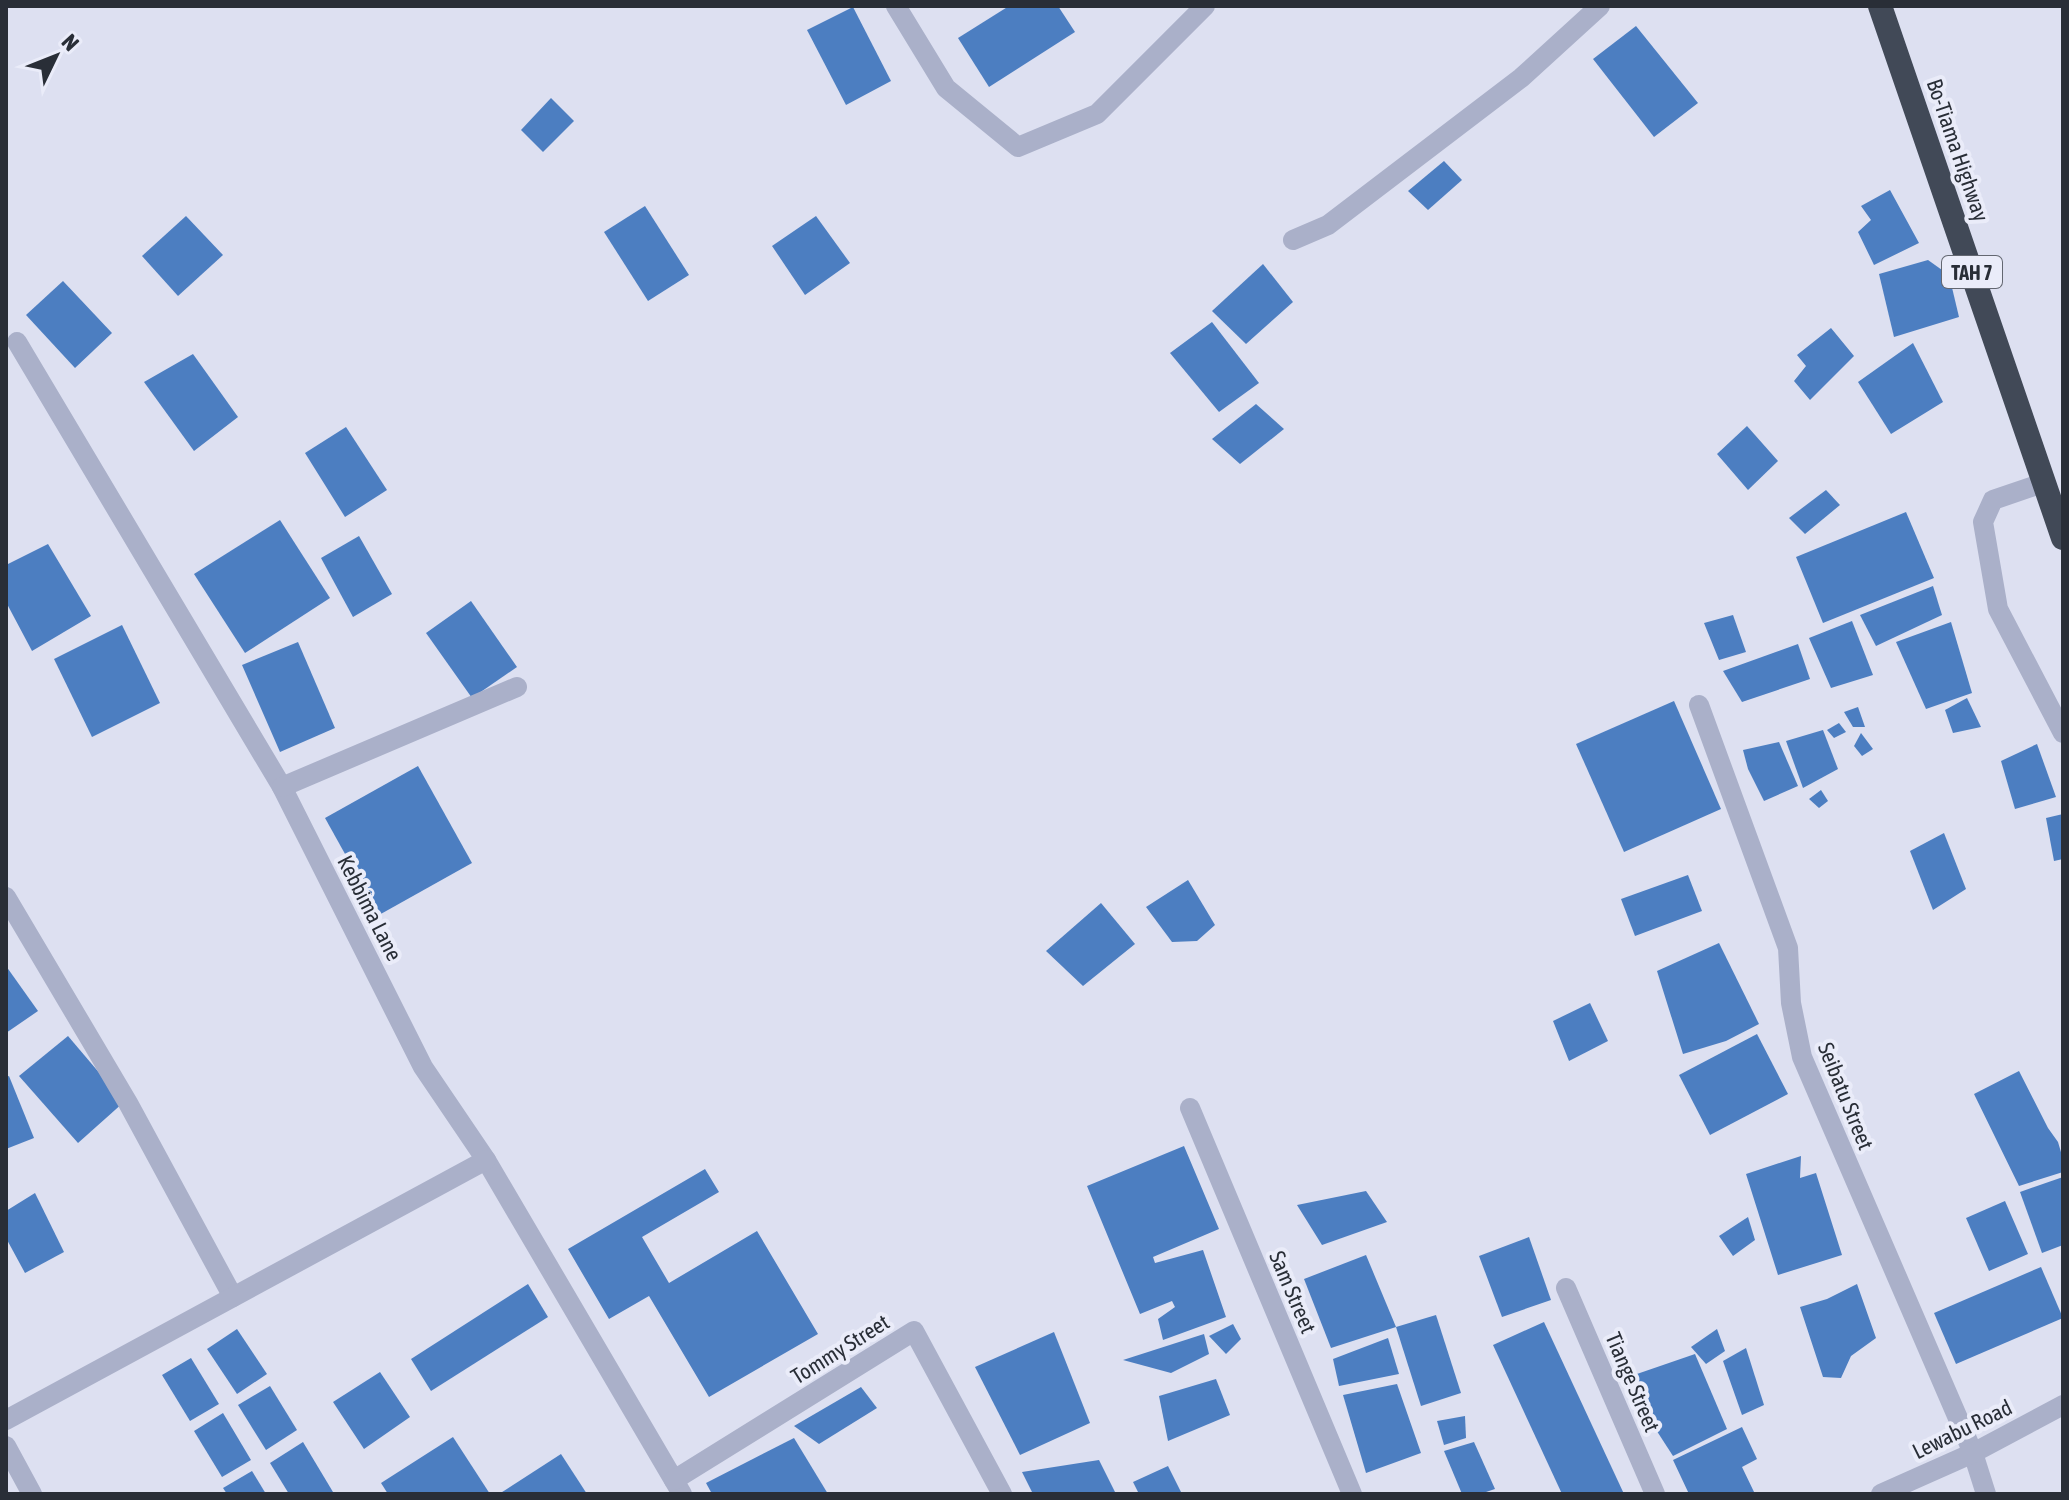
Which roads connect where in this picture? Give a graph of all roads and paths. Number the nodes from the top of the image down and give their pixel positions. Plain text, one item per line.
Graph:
1 (896, 6) edge
2 (1205, 6) edge
3 (1600, 6) edge
4 (1880, 6) edge
5 (1293, 240) dead end
6 (17, 342) dead end
7 (2043, 483) junction
8 (2063, 538) edge
9 (517, 687) dead end
10 (1699, 705) dead end
11 (2063, 733) edge
12 (282, 787) junction
13 (6, 897) edge
14 (1190, 1108) dead end
15 (486, 1160) junction
16 (1566, 1288) dead end
17 (233, 1297) junction
18 (2063, 1405) edge
19 (6, 1420) edge
20 (6, 1446) edge
21 (1973, 1453) junction
22 (678, 1487) edge
23 (32, 1494) edge
24 (1002, 1494) edge
25 (1352, 1494) edge
26 (1655, 1494) edge
27 (1881, 1494) edge
28 (1986, 1494) edge

1 - 2 street
3 - 5 street
4 - 7 highway, Bo-Tiama Highway / TAH 7
6 - 12 street, Kebbima Lane
7 - 8 highway, Bo-Tiama Highway / TAH 7
7 - 11 street
9 - 12 street
10 - 21 street, Seibatu Street
12 - 15 street, Kebbima Lane
13 - 17 street
14 - 25 street, Sam Street
15 - 17 street
15 - 22 street, Kebbima Lane
16 - 26 street, Tiange Street
17 - 19 street
18 - 21 street, Lewabu Road
20 - 23 street
21 - 27 street, Lewabu Road
21 - 28 street, Seibatu Street
22 - 24 street, Tommy Street

